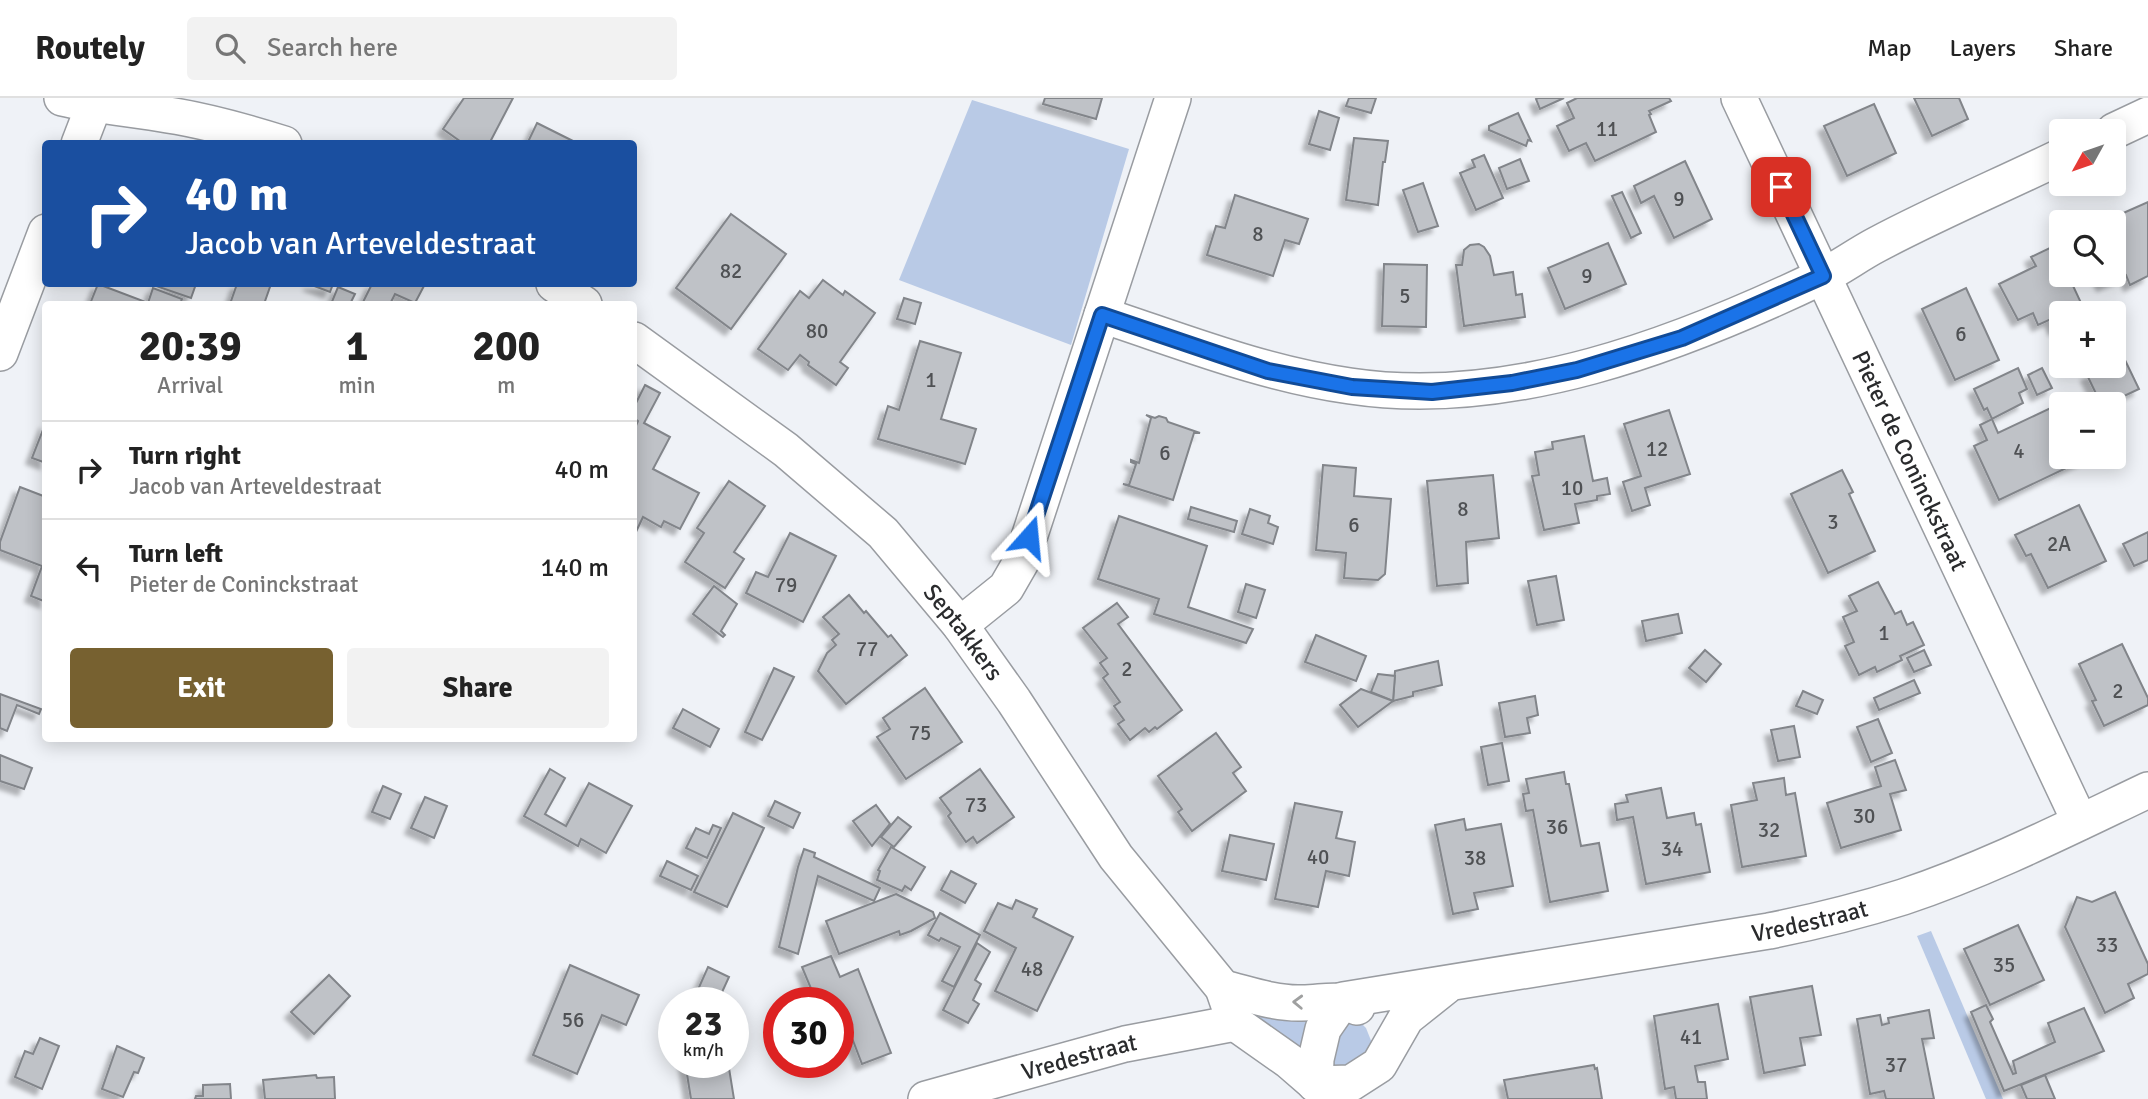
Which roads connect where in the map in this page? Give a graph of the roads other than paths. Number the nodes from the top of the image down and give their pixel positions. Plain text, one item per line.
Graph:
1 (1173, 98) edge
2 (1739, 98) edge
3 (78, 101) edge
4 (2148, 115) edge
5 (2126, 125) edge
6 (79, 140) edge
7 (271, 140) edge
8 (2049, 162) edge
9 (42, 244) edge
10 (1823, 276) junction
11 (558, 287) edge
12 (580, 301) edge
13 (1102, 315) junction
14 (637, 342) edge
15 (0, 354) edge
16 (960, 625) junction
17 (2148, 790) edge
18 (2080, 822) junction
19 (1450, 983) junction
20 (1223, 988) junction
21 (1343, 1000) junction
22 (1236, 1023) junction
23 (1379, 1065) junction
24 (1324, 1091) edge
25 (926, 1099) edge
26 (1380, 1099) edge

1 - 13 street
2 - 10 street, Pieter de Coninckstraat
3 - 6 street
3 - 7 street
4 - 5 street
8 - 10 street
9 - 15 street
10 - 13 street
10 - 18 street, Pieter de Coninckstraat
11 - 12 street
13 - 16 street
14 - 16 street, Septakkers
16 - 20 street, Septakkers
17 - 18 street, Vredestraat
18 - 19 street, Vredestraat
19 - 21 street, Vredestraat
19 - 23 street, Vredestraat
21 -> 20 street
20 - 22 street, Septakkers
21 - 23 street
21 - 24 street
22 - 24 street
22 - 25 street, Vredestraat
23 - 24 street, Vredestraat
23 - 26 street

